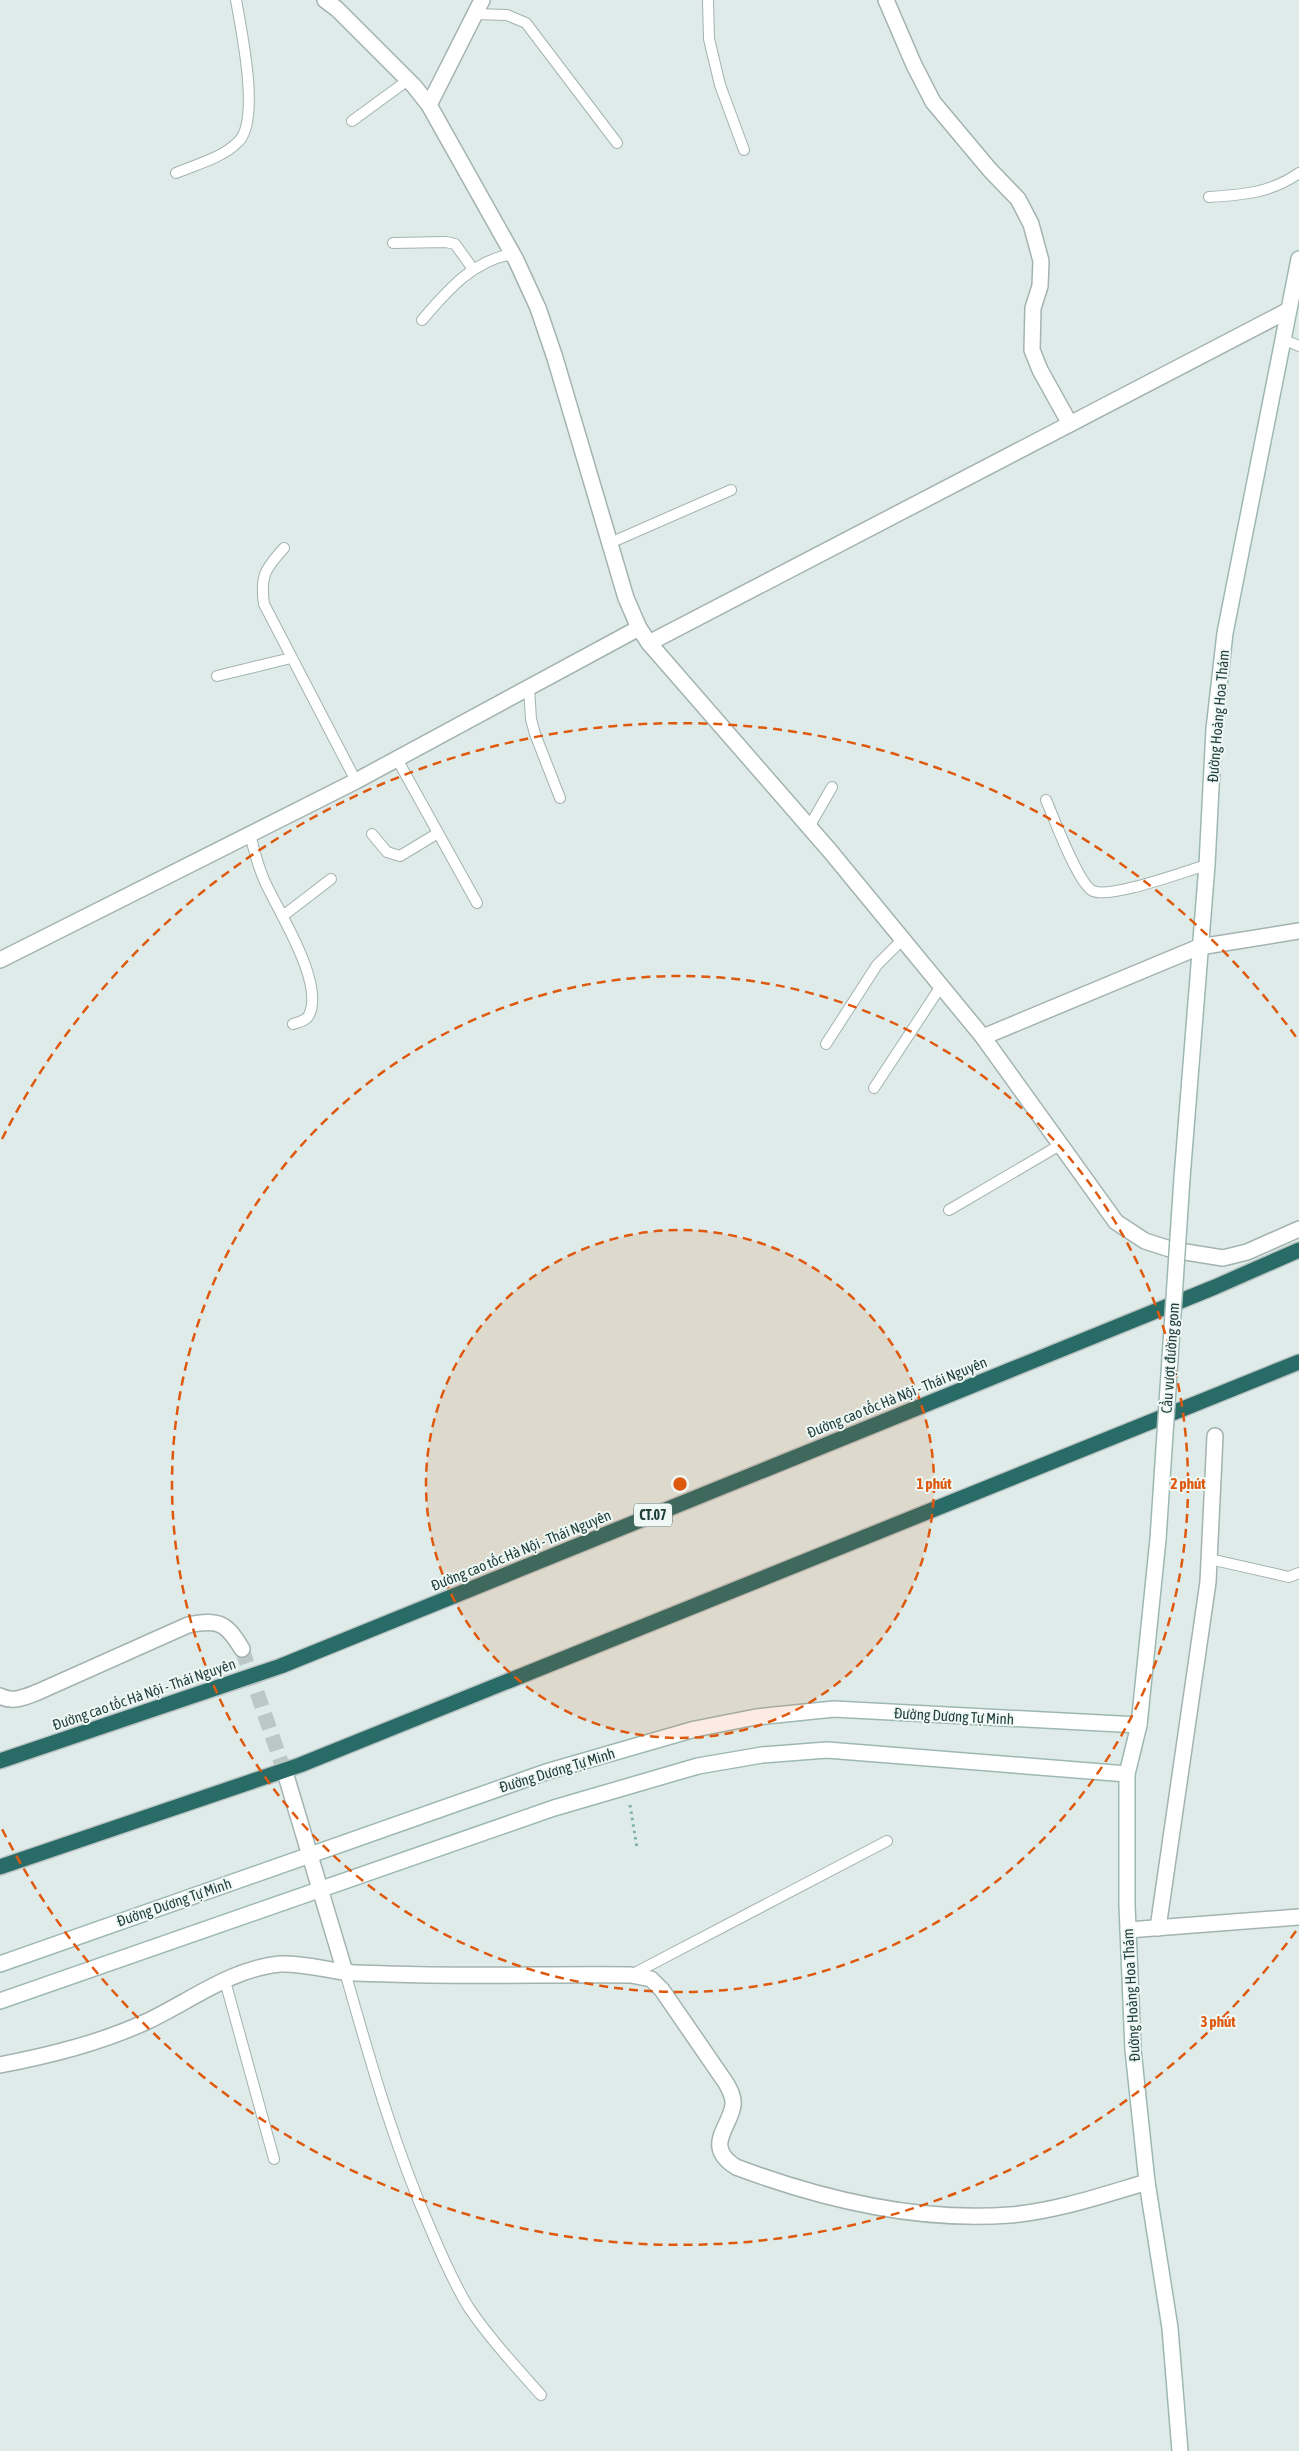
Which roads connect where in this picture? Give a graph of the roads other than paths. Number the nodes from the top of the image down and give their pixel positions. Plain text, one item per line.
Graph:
1 (236, 0) edge
2 (325, 0) edge
3 (482, 0) edge
4 (708, 0) edge
5 (886, 0) edge
6 (475, 14) junction
7 (408, 80) junction
8 (430, 105) junction
9 (352, 121) dead end
10 (617, 143) dead end
11 (744, 150) dead end
12 (176, 172) dead end
13 (1299, 173) edge
14 (1209, 197) dead end
15 (393, 243) dead end
16 (512, 254) junction
17 (1299, 259) edge
18 (473, 269) junction
19 (1287, 311) junction
20 (422, 320) dead end
21 (1282, 339) junction
22 (1299, 346) edge
23 (1070, 424) junction
24 (731, 490) dead end
25 (610, 543) junction
26 (284, 548) dead end
27 (639, 628) junction
28 (649, 643) junction
29 (291, 658) junction
30 (217, 676) dead end
31 (529, 688) junction
32 (397, 759) junction
33 (356, 781) junction
34 (832, 787) dead end
35 (560, 798) dead end
36 (1046, 800) dead end
37 (809, 827) junction
38 (438, 832) junction
39 (250, 834) junction
40 (372, 834) dead end
41 (1207, 865) junction
42 (331, 879) dead end
43 (477, 903) dead end
44 (284, 915) junction
45 (1299, 931) edge
46 (902, 940) junction
47 (1199, 947) junction
48 (0, 960) edge
49 (941, 986) junction
50 (293, 1024) dead end
51 (983, 1037) junction
52 (826, 1044) dead end
53 (874, 1088) dead end
54 (1060, 1144) junction
55 (1182, 1178) joint
56 (949, 1210) dead end
57 (1299, 1229) edge
58 (1299, 1250) edge
59 (1299, 1362) edge
60 (1215, 1436) dead end
61 (1158, 1539) joint
62 (1210, 1559) junction
63 (1299, 1572) edge
64 (242, 1648) tunnel mouth
65 (0, 1696) edge
66 (1139, 1725) junction
67 (0, 1761) edge
68 (1127, 1774) junction
69 (286, 1778) tunnel mouth
70 (887, 1841) dead end
71 (310, 1854) junction
72 (0, 1867) edge
73 (320, 1890) junction
74 (1299, 1917) edge
75 (1158, 1928) junction
76 (1128, 1930) junction
77 (0, 1964) edge
78 (345, 1972) junction
79 (631, 1975) junction
80 (225, 1982) junction
81 (0, 2001) edge
82 (0, 2065) edge
83 (274, 2159) dead end
84 (1147, 2182) junction
85 (541, 2395) dead end
86 (1180, 2451) edge

1 - 12 lane
2 - 7 street
3 - 6 street
4 - 11 lane
5 - 23 street
6 - 8 street
6 - 10 lane
7 - 8 street
7 - 9 lane
8 - 16 street
13 - 14 lane
15 - 18 lane
16 - 18 lane
16 - 25 street
17 - 19 street, Đường Hoàng Hoa Thám
18 - 20 lane
19 - 21 street, Đường Hoàng Hoa Thám
19 - 23 street
21 - 22 lane
21 - 41 street, Đường Hoàng Hoa Thám
23 - 28 street
24 - 25 lane
25 - 27 street
26 - 29 lane
27 - 28 street
27 - 31 street
28 - 37 street
29 - 30 lane
29 - 33 lane
31 - 32 street
31 - 35 lane
32 - 33 street
32 - 38 lane
33 - 39 street
34 - 37 lane
36 - 41 lane
37 - 46 street
38 - 40 lane
38 - 43 lane
39 - 44 lane
39 - 48 street
41 - 47 street, Đường Hoàng Hoa Thám
42 - 44 lane
44 - 50 lane
45 - 47 street
46 - 49 street
46 - 52 lane
47 - 51 street
47 - 55 street, Đường Hoàng Hoa Thám
49 - 51 street
49 - 53 lane
51 - 54 street
54 - 56 lane
54 - 57 street
55 - 61 street, Cầu vượt đường gom, bridge
58 - 67 highway, Đường cao tốc Hà Nội - Thái Nguyên / CT.07
59 - 72 highway
60 - 62 street
61 - 66 street, Đường Hoàng Hoa Thám
62 - 63 lane
62 - 75 street
64 - 65 street
66 - 68 street, Đường Hoàng Hoa Thám
66 - 71 street, Đường Dương Tự Minh
68 - 73 street
68 - 76 street, Đường Hoàng Hoa Thám
69 - 71 street
70 - 79 lane
71 - 73 street
71 - 77 street, Đường Dương Tự Minh
73 - 78 street
73 - 81 street
74 - 75 street
75 - 76 street
76 - 84 street, Đường Hoàng Hoa Thám
78 - 79 street
78 - 80 street
78 - 85 lane
79 - 84 street
80 - 82 street
80 - 83 lane
84 - 86 street, Đường Hoàng Hoa Thám

